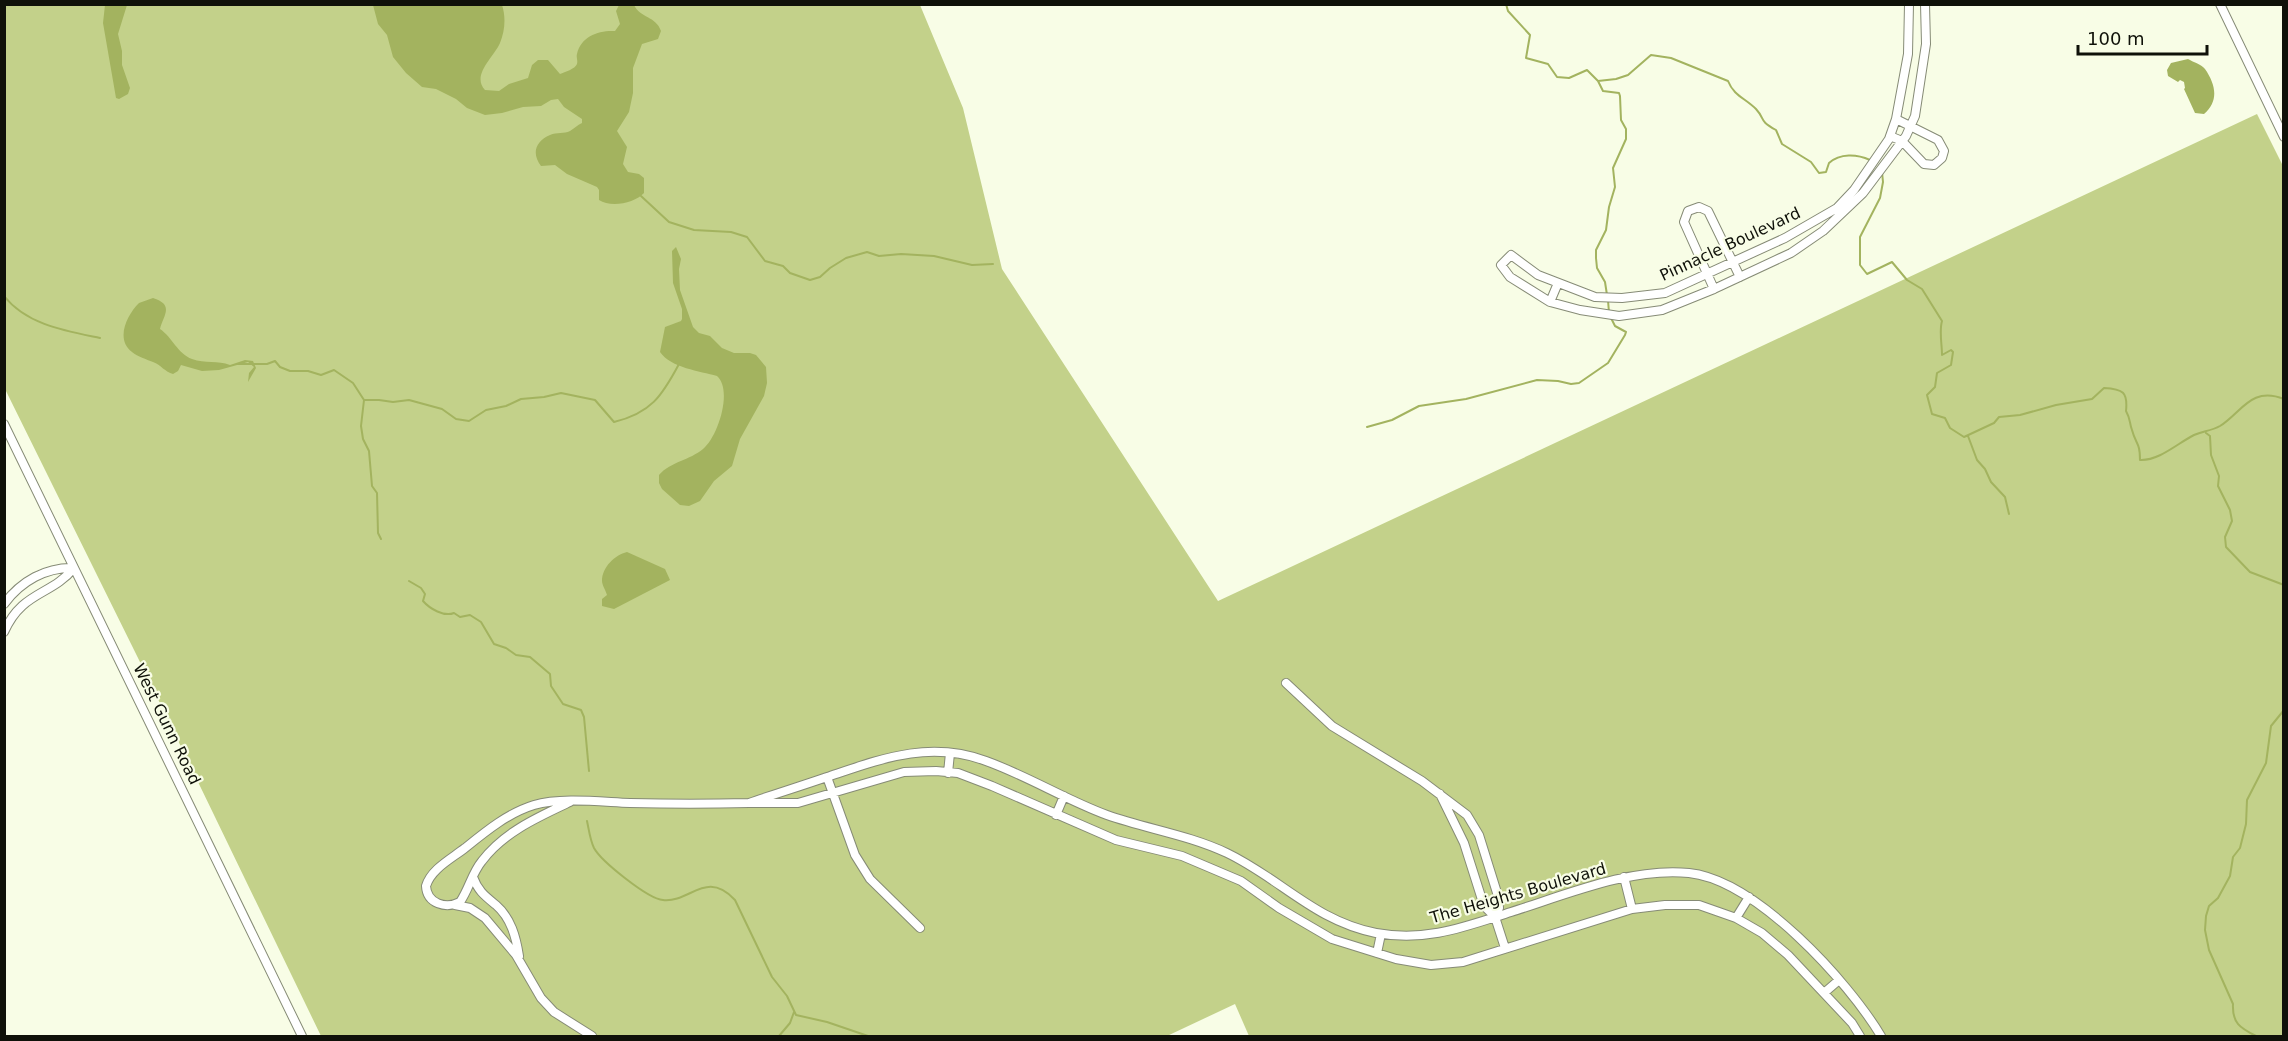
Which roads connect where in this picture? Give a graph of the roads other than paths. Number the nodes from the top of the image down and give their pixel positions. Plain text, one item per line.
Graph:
1 (1909, 4) edge
2 (1925, 4) edge
3 (2220, 4) edge
4 (1910, 23) junction
5 (1925, 23) junction
6 (1896, 119) junction
7 (1911, 125) junction
8 (1890, 136) junction
9 (2283, 137) edge
10 (1902, 141) junction
11 (1854, 196) junction
12 (1733, 261) junction
13 (1706, 273) junction
14 (1740, 277) junction
15 (1558, 283) junction
16 (1714, 289) junction
17 (1647, 295) junction
18 (1550, 302) junction
19 (1652, 311) junction
20 (4, 424) edge
21 (74, 568) junction
22 (17, 591) junction
23 (25, 602) junction
24 (4, 604) edge
25 (4, 632) edge
26 (1286, 683) dead end
27 (950, 753) junction
28 (948, 772) junction
29 (827, 777) junction
30 (832, 793) junction
31 (1440, 794) junction
32 (1064, 796) junction
33 (570, 802) junction
34 (749, 803) junction
35 (1056, 815) junction
36 (1241, 862) junction
37 (472, 877) junction
38 (1234, 878) junction
39 (1624, 878) junction
40 (1749, 897) junction
41 (454, 904) junction
42 (1632, 909) junction
43 (1496, 917) junction
44 (1736, 918) junction
45 (920, 928) dead end
46 (1381, 934) junction
47 (1505, 948) junction
48 (1377, 954) junction
49 (520, 960) junction
50 (1839, 981) junction
51 (1824, 993) junction
52 (302, 1036) edge
53 (592, 1036) edge
54 (1860, 1036) edge
55 (1881, 1036) edge

1 - 4 street, Pinnacle Boulevard
2 - 5 street, Pinnacle Boulevard
3 - 9 street
4 - 5 street
4 - 6 street, Pinnacle Boulevard
5 - 7 street, Pinnacle Boulevard
6 - 7 street
6 - 8 street, Pinnacle Boulevard
7 - 10 street, Pinnacle Boulevard
7 - 10 street
8 - 10 street
8 - 11 street, Pinnacle Boulevard
10 - 11 street, Pinnacle Boulevard
11 - 12 street, Pinnacle Boulevard
11 - 14 street, Pinnacle Boulevard
12 - 13 street, Pinnacle Boulevard
12 - 13 street
12 - 14 street
13 - 16 street
13 - 17 street, Pinnacle Boulevard
14 - 16 street, Pinnacle Boulevard
15 - 17 street, Pinnacle Boulevard
15 - 18 street
15 - 18 street, Pinnacle Boulevard
16 - 19 street, Pinnacle Boulevard
17 - 19 street
18 - 19 street, Pinnacle Boulevard
20 - 21 street, West Gunn Road
21 - 22 street
21 - 23 street
21 - 52 street, West Gunn Road
22 - 23 street
22 - 24 street
23 - 25 street
26 - 31 street
27 - 28 street
27 - 29 street, The Heights Boulevard
27 - 32 street, The Heights Boulevard
28 - 30 street, The Heights Boulevard
28 - 35 street, The Heights Boulevard
29 - 30 street
29 - 34 street, The Heights Boulevard
30 - 34 street, The Heights Boulevard
30 - 45 street
31 - 43 street
31 - 43 street
32 - 35 street
32 - 36 street, The Heights Boulevard
33 - 34 street, The Heights Boulevard
33 - 37 street, The Heights Boulevard
33 - 41 street, The Heights Boulevard
35 - 38 street, The Heights Boulevard
36 - 38 street
36 - 46 street, The Heights Boulevard
37 - 41 street, The Heights Boulevard
37 - 49 street
38 - 48 street, The Heights Boulevard
39 - 40 street, The Heights Boulevard
39 - 42 street
39 - 43 street, The Heights Boulevard
40 - 44 street
40 - 50 street, The Heights Boulevard
41 - 49 street
42 - 44 street, The Heights Boulevard
42 - 47 street, The Heights Boulevard
43 - 46 street, The Heights Boulevard
43 - 47 street
44 - 51 street, The Heights Boulevard
46 - 48 street
47 - 48 street, The Heights Boulevard
49 - 53 street
50 - 51 street
50 - 55 street, The Heights Boulevard
51 - 54 street, The Heights Boulevard

